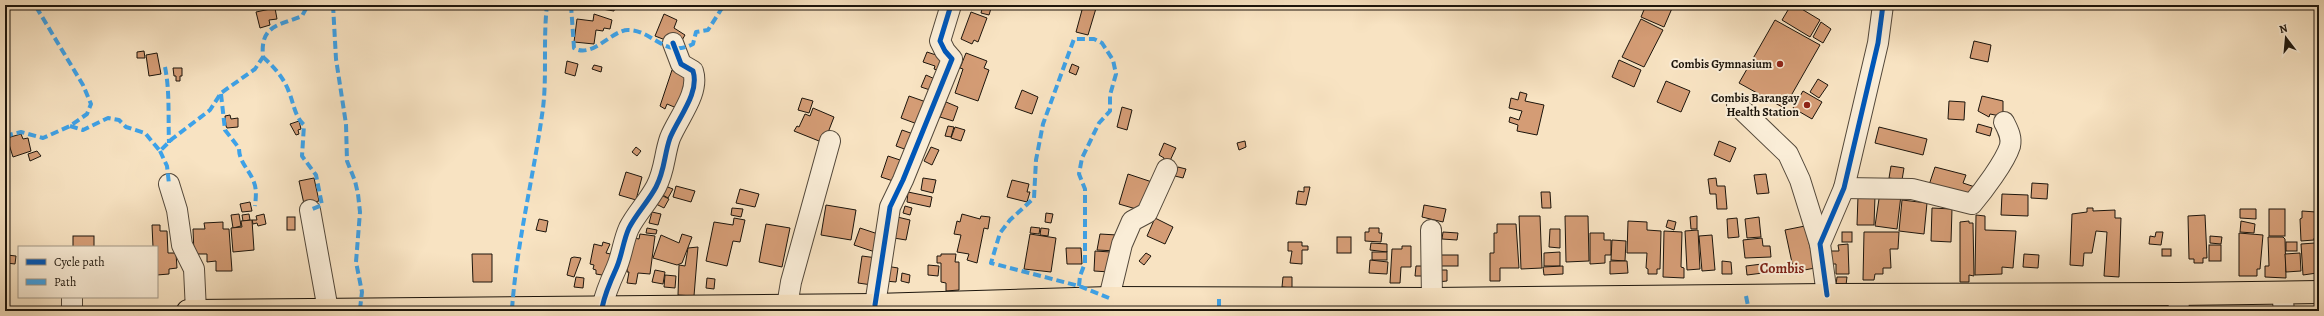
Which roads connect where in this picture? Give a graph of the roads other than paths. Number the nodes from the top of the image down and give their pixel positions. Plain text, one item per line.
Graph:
1 (951, 5) edge
2 (1883, 5) edge
3 (673, 44) dead end
4 (1737, 105) dead end
5 (2004, 122) dead end
6 (830, 141) dead end
7 (1167, 169) dead end
8 (169, 184) dead end
9 (1844, 188) junction
10 (310, 210) dead end
11 (1431, 230) dead end
12 (1820, 244) junction
13 (2319, 292) edge
14 (1827, 295) junction
15 (72, 298) edge
16 (1109, 298) junction
17 (1432, 299) junction
18 (2283, 302) edge
19 (2179, 303) edge
20 (787, 306) junction
21 (869, 307) edge
22 (602, 308) junction
23 (328, 310) junction
24 (72, 311) edge
25 (193, 311) edge

1 - 21 street
2 - 9 street
3 - 22 street
4 - 12 street
5 - 9 street
6 - 20 street
7 - 16 street
8 - 25 street
9 - 12 street
10 - 23 street
11 - 17 street
12 - 14 street
13 - 18 main road
14 - 17 main road
14 - 19 main road
15 - 24 street
16 - 17 main road
16 - 21 main road
18 - 19 main road
20 - 21 main road
20 - 22 main road
22 - 23 main road
23 - 25 main road

